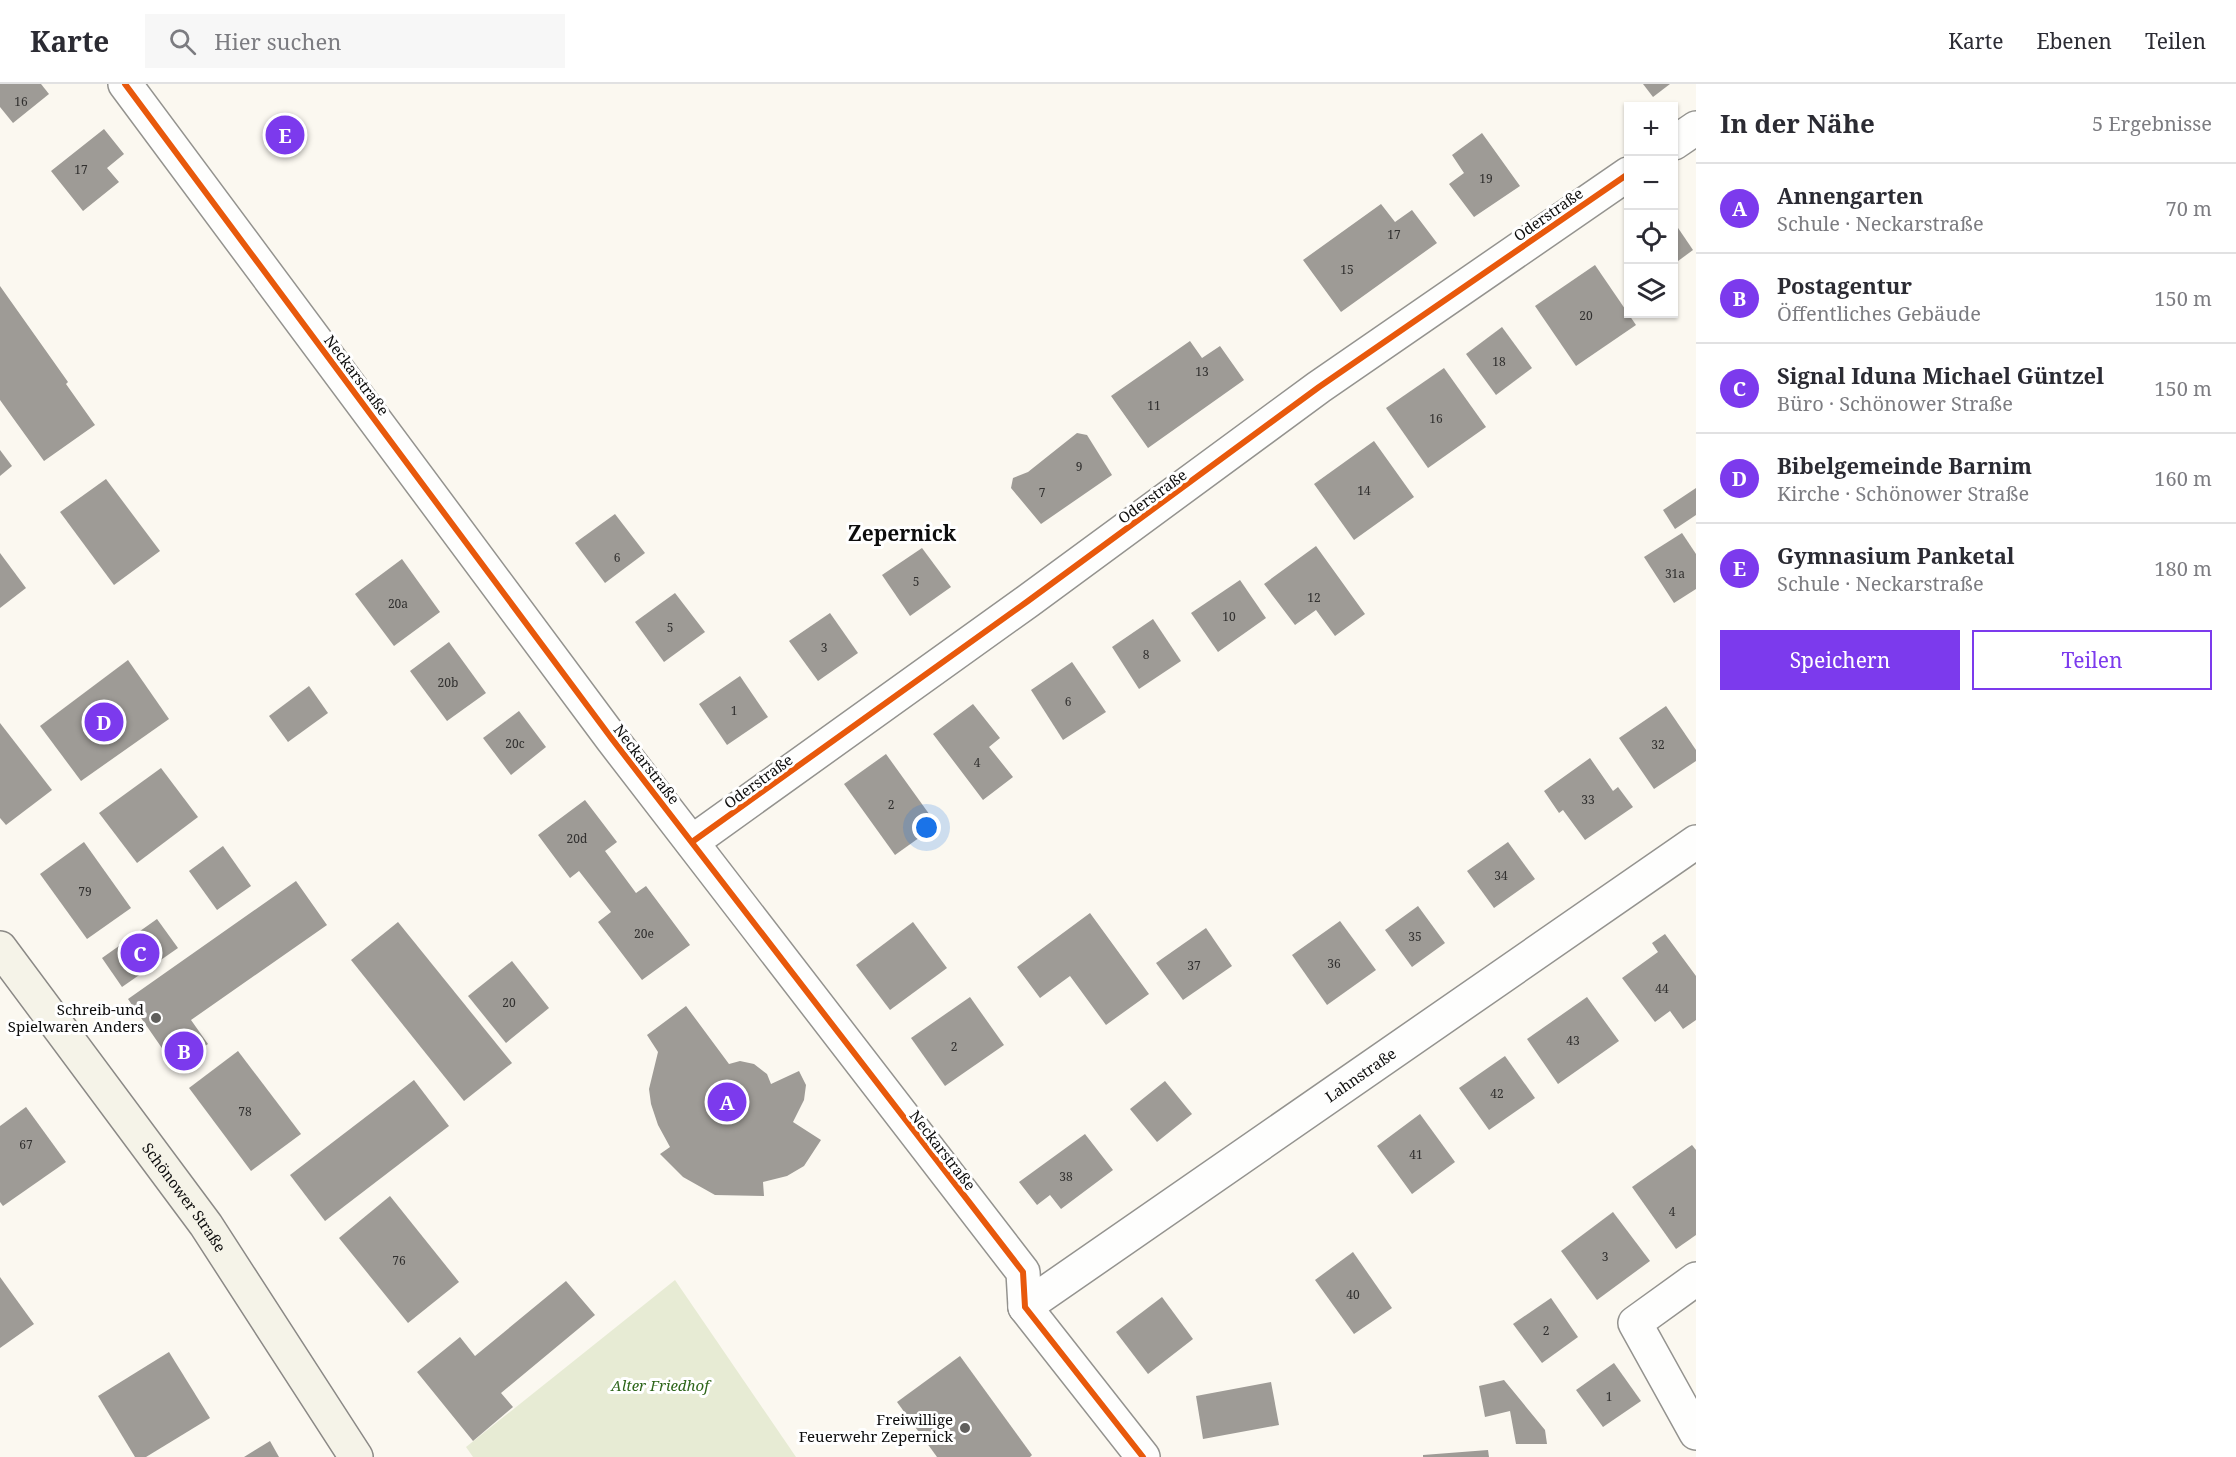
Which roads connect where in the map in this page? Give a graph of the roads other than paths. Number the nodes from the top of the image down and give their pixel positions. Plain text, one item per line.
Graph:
1 (125, 84) edge
2 (1696, 128) edge
3 (1678, 141) edge
4 (1624, 177) edge
5 (692, 842) junction
6 (1696, 842) edge
7 (0, 948) edge
8 (1696, 1279) edge
9 (1025, 1307) junction
10 (1696, 1433) edge
11 (356, 1457) edge
12 (1143, 1457) edge

1 - 5 street, Neckarstraße
2 - 3 street
4 - 5 street, Oderstraße
5 - 9 street, Neckarstraße
6 - 9 street, Lahnstraße
7 - 11 street, Schönower Straße
8 - 10 street
9 - 12 street

